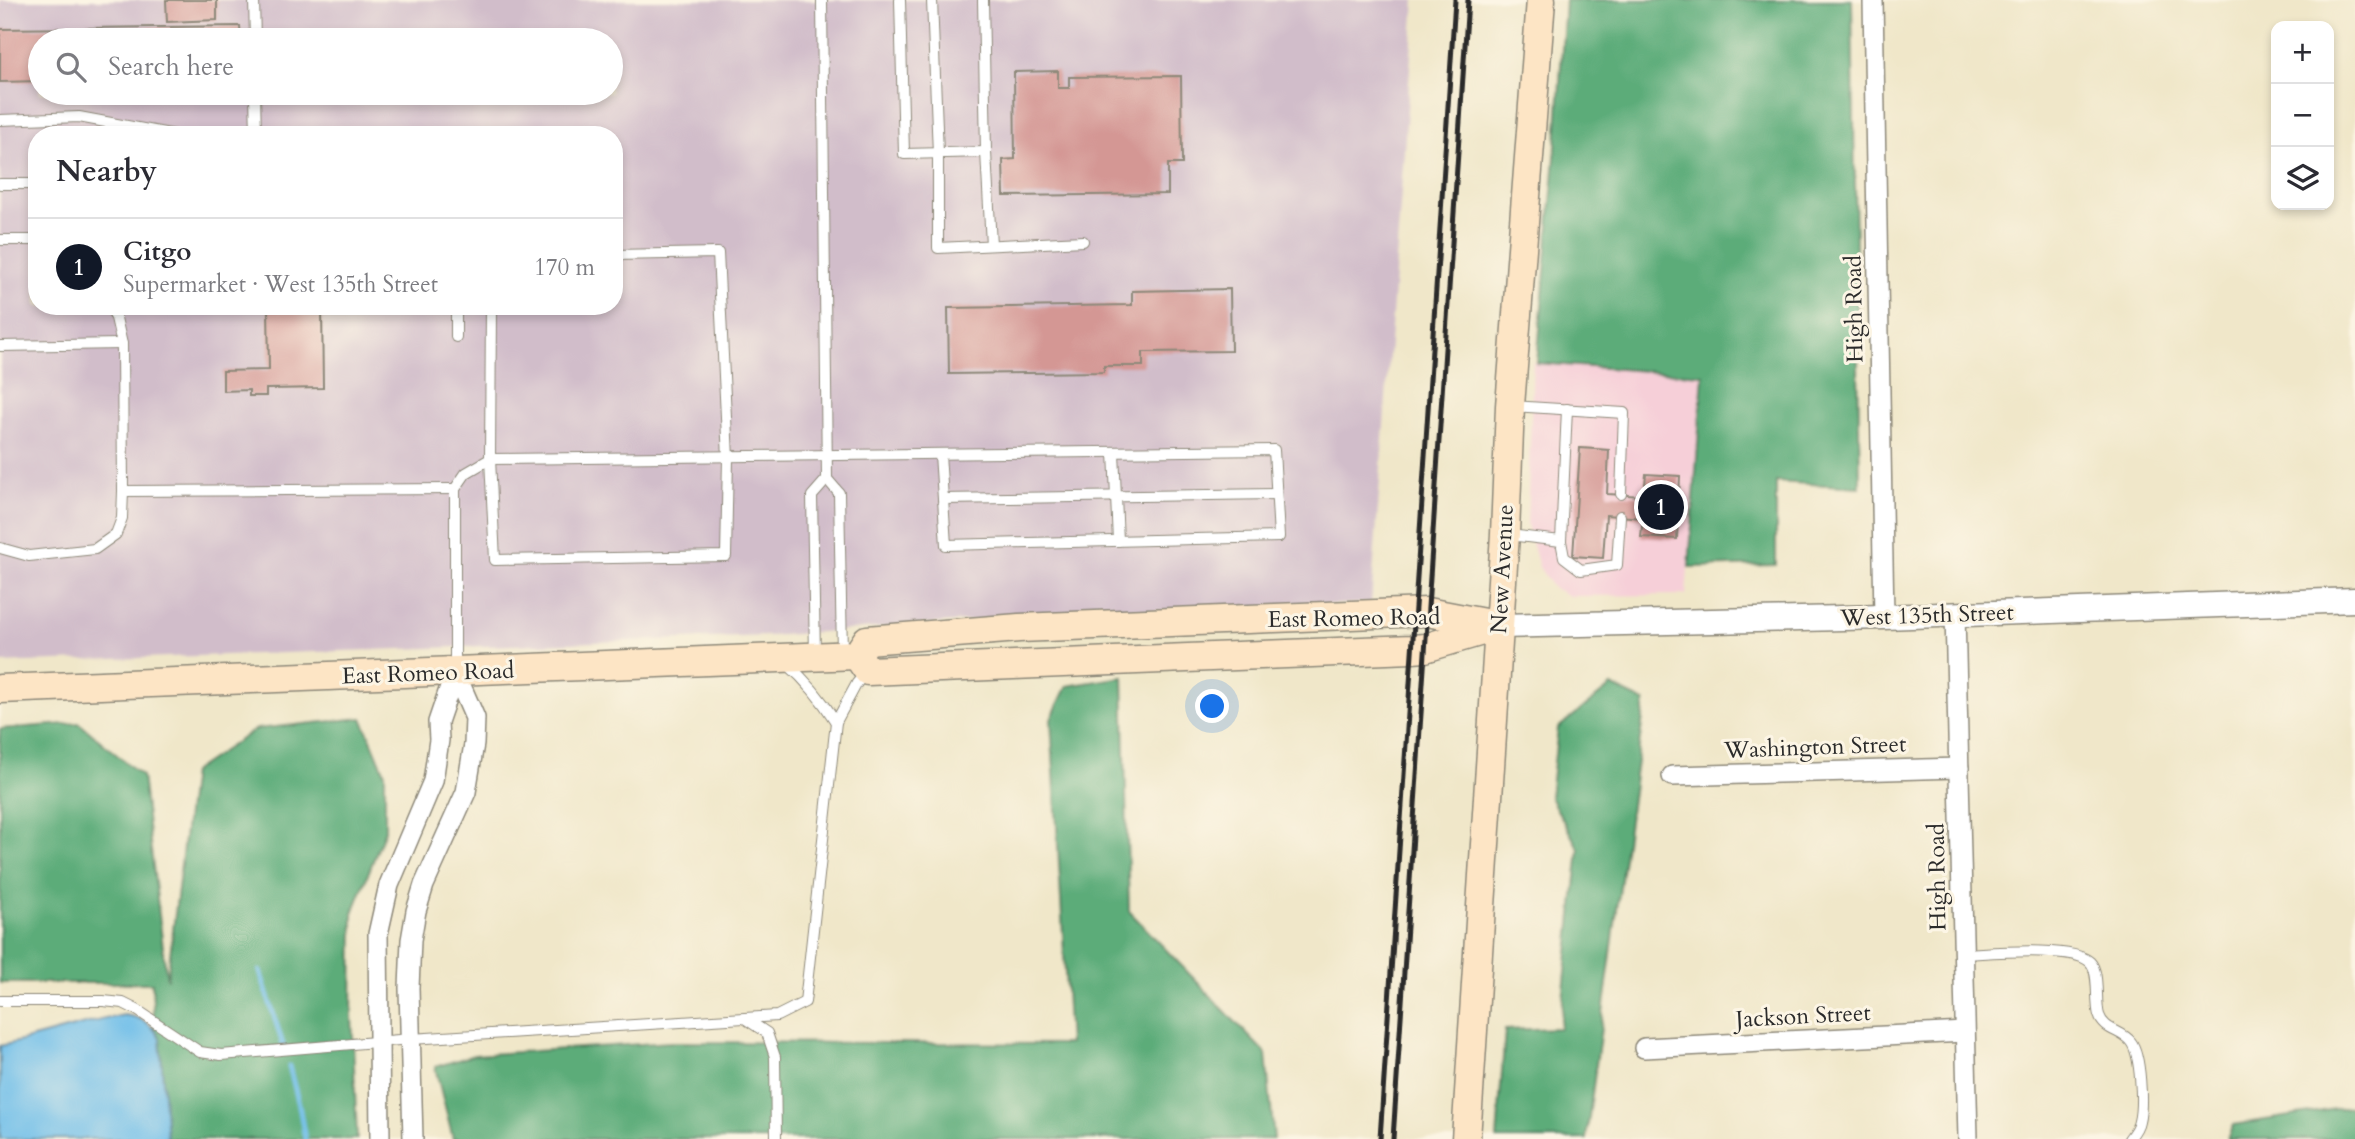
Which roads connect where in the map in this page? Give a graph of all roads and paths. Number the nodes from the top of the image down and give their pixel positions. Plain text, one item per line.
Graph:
1 (254, 0) edge
2 (822, 0) edge
3 (900, 0) edge
4 (932, 0) edge
5 (983, 0) edge
6 (1541, 0) edge
7 (1873, 0) edge
8 (254, 28) edge
9 (255, 105) edge
10 (0, 120) edge
11 (127, 126) edge
12 (256, 126) edge
13 (986, 152) junction
14 (938, 154) junction
15 (0, 184) edge
16 (28, 184) edge
17 (0, 240) edge
18 (28, 240) edge
19 (1083, 240) dead end
20 (991, 245) junction
21 (623, 255) edge
22 (115, 315) edge
23 (456, 315) edge
24 (491, 315) edge
25 (456, 337) dead end
26 (122, 344) junction
27 (0, 346) edge
28 (1510, 406) junction
29 (1567, 409) junction
30 (1114, 452) junction
31 (940, 454) junction
32 (827, 455) junction
33 (728, 458) junction
34 (491, 459) junction
35 (827, 480) junction
36 (454, 489) junction
37 (123, 491) junction
38 (1275, 494) junction
39 (1621, 494) dead end
40 (1116, 496) junction
41 (943, 499) junction
42 (1620, 516) dead end
43 (1505, 534) junction
44 (1118, 541) junction
45 (1561, 541) junction
46 (0, 548) edge
47 (2355, 600) edge
48 (1955, 614) junction
49 (1884, 617) junction
50 (1499, 626) junction
51 (779, 658) junction
52 (845, 659) junction
53 (455, 672) junction
54 (0, 689) edge
55 (836, 722) junction
56 (1959, 768) junction
57 (1672, 776) dead end
58 (1963, 954) junction
59 (0, 1002) edge
60 (744, 1018) junction
61 (1965, 1032) junction
62 (411, 1039) junction
63 (378, 1042) junction
64 (1643, 1048) dead end
65 (380, 1139) edge
66 (413, 1139) edge
67 (776, 1139) edge
68 (1466, 1139) edge
69 (1968, 1139) edge
70 (2129, 1139) edge

1 - 8 lane
2 - 32 lane
3 - 14 lane
4 - 14 lane
5 - 13 lane
6 - 28 main road, New Avenue
7 - 49 street, High Road
9 - 12 lane
10 - 11 lane
13 - 14 lane
13 - 20 lane
14 - 20 lane
15 - 16 lane
17 - 18 lane
19 - 20 lane
21 - 33 lane
22 - 26 lane
23 - 25 lane
24 - 34 lane
26 - 27 lane
26 - 37 lane
28 - 29 lane
28 - 43 main road, New Avenue
29 - 39 lane
29 - 45 lane
30 - 31 lane
30 - 38 lane
30 - 40 lane
31 - 32 lane
31 - 41 lane
32 - 33 lane
32 - 35 lane
33 - 34 lane
33 - 34 lane
34 - 36 lane
35 - 52 lane
35 - 52 lane
36 - 37 lane
36 - 53 lane
37 - 46 lane
38 - 40 lane
38 - 44 lane
40 - 41 lane
40 - 44 lane
41 - 44 lane
42 - 45 lane
43 - 45 lane
43 - 50 main road, New Avenue
47 - 48 street, West 135th Street
48 - 49 street, West 135th Street
48 - 56 street, High Road
49 - 50 street, West 135th Street
50 - 52 main road, East Romeo Road
50 - 68 main road, New Avenue
51 - 52 main road, East Romeo Road
51 - 53 main road, East Romeo Road
51 - 55 lane
52 - 55 lane
53 - 54 main road, East Romeo Road
53 - 62 street
53 - 63 street
55 - 60 lane
56 - 57 street, Washington Street
56 - 58 street, High Road
58 - 61 street, High Road
58 - 70 lane
59 - 63 lane
60 - 62 lane
60 - 67 lane
61 - 64 street, Jackson Street
61 - 69 street, High Road
62 - 63 lane
62 - 66 street
63 - 65 street

